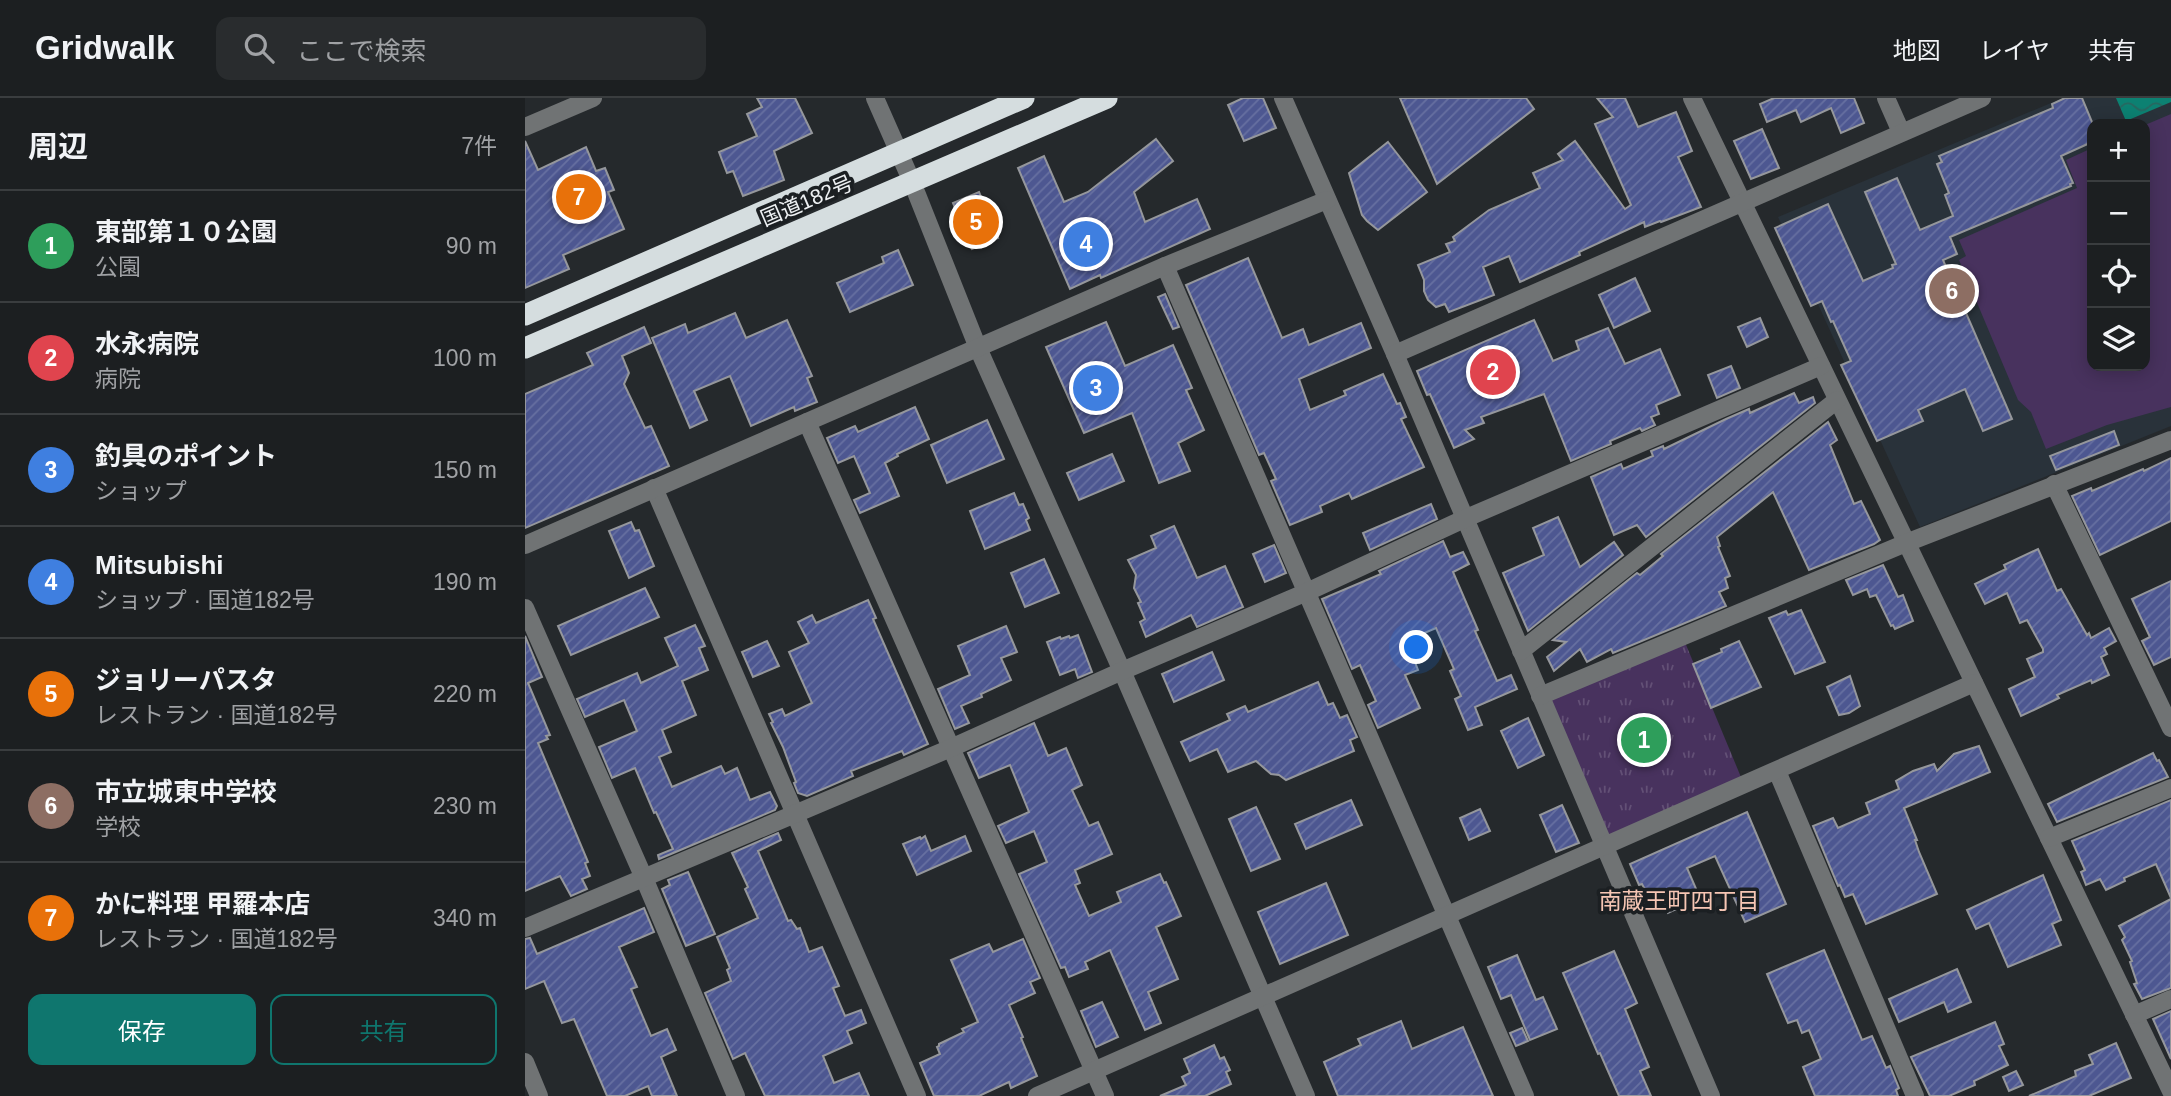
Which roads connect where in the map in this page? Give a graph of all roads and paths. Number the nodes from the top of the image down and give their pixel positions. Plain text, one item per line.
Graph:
1 (593, 98) edge
2 (875, 98) edge
3 (1024, 98) edge
4 (1108, 98) edge
5 (1283, 98) edge
6 (1692, 98) edge
7 (1886, 98) edge
8 (1982, 98) edge
9 (525, 127) edge
10 (1901, 132) junction
11 (899, 152) junction
12 (912, 182) junction
13 (1327, 200) junction
14 (1742, 202) junction
15 (1165, 266) junction
16 (525, 315) edge
17 (525, 348) edge
18 (978, 348) junction
19 (1395, 354) junction
20 (1821, 366) junction
21 (1837, 400) junction
22 (807, 422) junction
23 (2171, 440) edge
24 (2055, 484) junction
25 (654, 488) junction
26 (1464, 519) junction
27 (1906, 543) junction
28 (525, 545) edge
29 (1307, 592) junction
30 (525, 608) edge
31 (1521, 651) junction
32 (1122, 671) junction
33 (1974, 683) junction
34 (1540, 696) junction
35 (2171, 728) edge
36 (951, 748) junction
37 (1777, 771) junction
38 (2171, 788) edge
39 (794, 813) junction
40 (2049, 838) junction
41 (1606, 847) junction
42 (644, 878) junction
43 (1447, 916) junction
44 (525, 928) edge
45 (1263, 998) junction
46 (2171, 999) edge
47 (2134, 1015) junction
48 (525, 1062) edge
49 (1094, 1071) junction
50 (2171, 1091) edge
51 (540, 1096) edge
52 (736, 1096) edge
53 (917, 1096) edge
54 (1037, 1096) edge
55 (1105, 1096) edge
56 (1306, 1096) edge
57 (1525, 1096) edge
58 (1711, 1096) edge
59 (1915, 1096) edge

1 - 9 street
2 - 11 street
3 - 11 highway, 国道182号
4 - 12 highway, 国道182号
5 - 13 street
6 - 14 street
7 - 10 street
8 - 10 street
10 - 14 street
11 - 12 street
11 - 16 highway, 国道182号
12 - 17 highway, 国道182号
12 - 18 street
13 - 15 street
13 - 19 street
14 - 19 street
14 - 20 street
15 - 18 street
15 - 29 street
18 - 22 street
18 - 32 street
19 - 26 street
20 - 21 street
20 - 26 street
21 - 27 street
21 - 31 street
22 - 25 street
22 - 36 street
23 - 24 street
24 - 27 street
24 - 35 street
25 - 28 street
25 - 39 street
26 - 29 street
26 - 31 street
27 - 33 street
27 - 34 street
29 - 32 street
29 - 43 street
30 - 42 street
31 - 34 street
32 - 36 street
32 - 45 street
33 - 37 street
33 - 40 street
34 - 41 street
36 - 39 street
36 - 49 street
37 - 41 street
37 - 59 street
38 - 40 street
39 - 42 street
39 - 53 street
40 - 47 street
41 - 43 street
41 - 58 street
42 - 44 street
42 - 52 street
43 - 45 street
43 - 57 street
45 - 49 street
45 - 56 street
46 - 47 street
47 - 50 street
48 - 51 street
49 - 54 street
49 - 55 street

